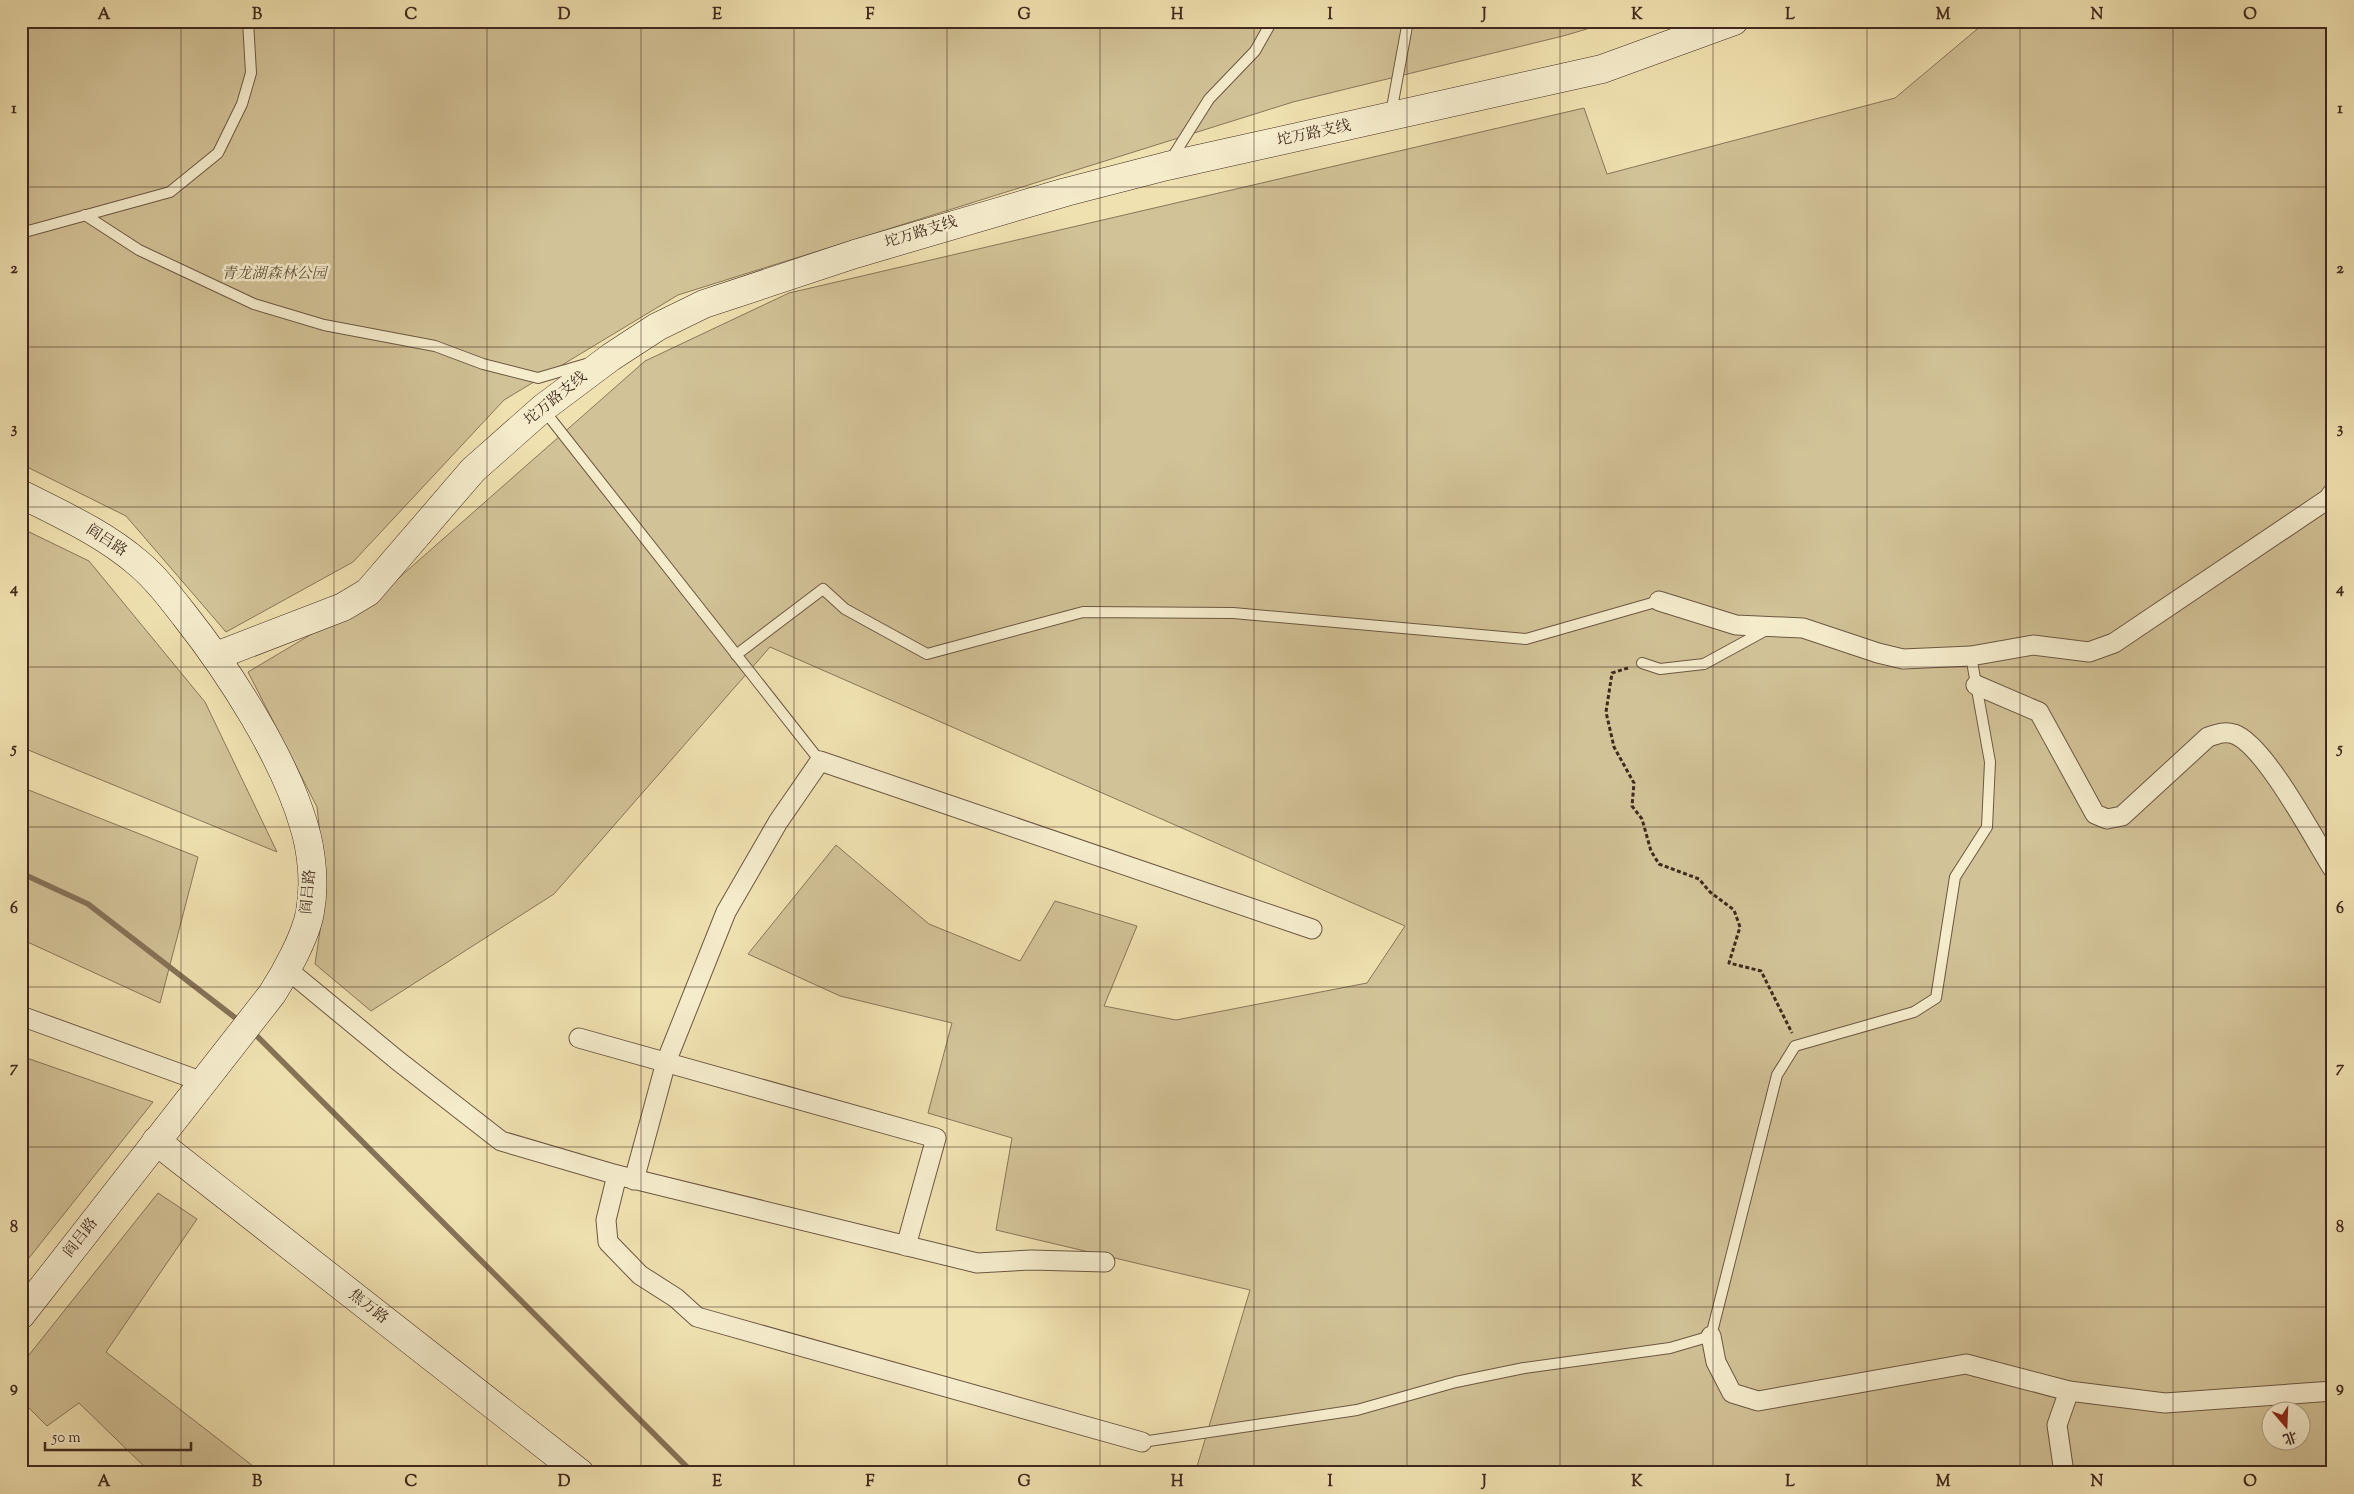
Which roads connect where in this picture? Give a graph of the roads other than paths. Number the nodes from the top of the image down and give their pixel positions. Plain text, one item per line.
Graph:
1 (248, 21) edge
2 (1272, 21) edge
3 (1408, 21) edge
4 (1734, 21) edge
5 (1390, 117) junction
6 (1167, 166) junction
7 (85, 215) junction
8 (21, 233) edge
9 (611, 357) junction
10 (543, 408) junction
11 (2333, 492) edge
12 (21, 494) edge
13 (1659, 601) joint
14 (1773, 626) junction
15 (736, 655) junction
16 (216, 656) junction
17 (1971, 656) junction
18 (1642, 663) road end
19 (1976, 685) junction
20 (820, 761) junction
21 (2333, 870) edge
22 (1312, 929) dead end
23 (288, 970) junction
24 (21, 1016) edge
25 (579, 1038) dead end
26 (666, 1062) junction
27 (203, 1082) junction
28 (156, 1141) junction
29 (626, 1178) junction
30 (906, 1246) junction
31 (1105, 1262) dead end
32 (21, 1315) edge
33 (1711, 1336) junction
34 (2070, 1390) junction
35 (2333, 1391) edge
36 (1142, 1442) joint
37 (580, 1473) edge
38 (2064, 1473) edge

1 - 7 lane
2 - 6 lane
3 - 5 lane
4 - 5 main road, 坨万路支线
5 - 6 main road, 坨万路支线
6 - 9 main road, 坨万路支线
7 - 8 lane
7 - 9 lane
9 - 10 main road, 坨万路支线
10 - 15 lane
10 - 16 main road, 坨万路支线
11 - 17 street
12 - 16 main road, 阎吕路
13 - 14 street
13 - 15 lane
14 - 17 street
14 - 18 lane
15 - 20 lane
16 - 23 main road, 阎吕路
17 - 19 lane
19 - 21 street
19 - 33 lane
20 - 22 street
20 - 26 street
23 - 27 main road, 阎吕路
23 - 29 street
24 - 27 street
25 - 26 street
26 - 29 street
26 - 30 street
27 - 28 main road, 阎吕路
28 - 32 main road, 阎吕路
28 - 37 main road, 焦万路
29 - 30 street
29 - 36 street
30 - 31 street
33 - 34 street
33 - 36 lane
34 - 35 street
34 - 38 street

